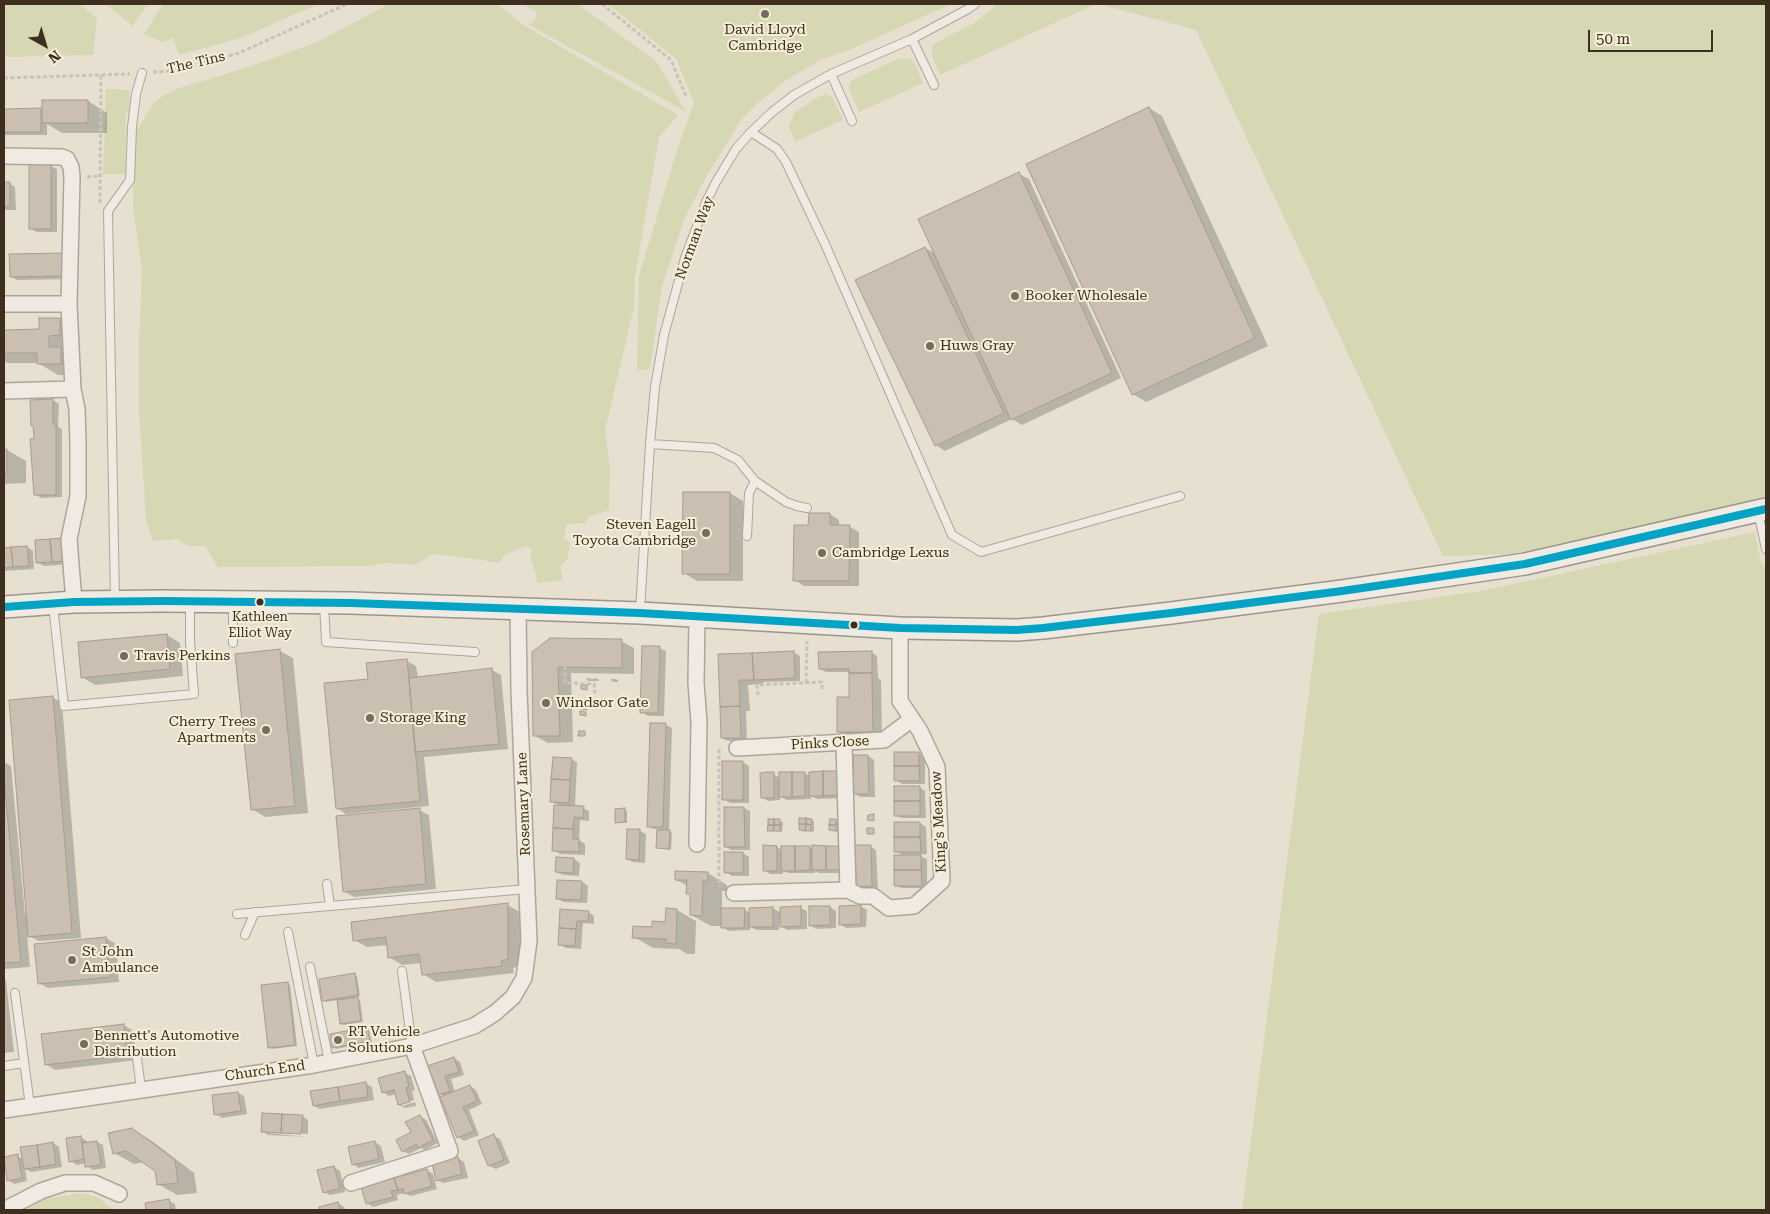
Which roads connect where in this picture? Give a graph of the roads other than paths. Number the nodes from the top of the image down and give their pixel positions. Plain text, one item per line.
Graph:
1 (975, 4) edge
2 (912, 38) junction
3 (142, 73) road end
4 (831, 74) junction
5 (934, 85) dead end
6 (852, 121) dead end
7 (751, 132) junction
8 (4, 156) edge
9 (4, 304) edge
10 (69, 304) junction
11 (73, 389) junction
12 (4, 391) edge
13 (650, 444) junction
14 (755, 481) junction
15 (1180, 496) dead end
16 (808, 508) dead end
17 (1762, 510) edge
18 (748, 536) dead end
19 (1766, 549) edge
20 (115, 601) junction
21 (190, 601) junction
22 (233, 601) junction
23 (324, 602) junction
24 (63, 603) junction
25 (4, 607) edge
26 (518, 608) junction
27 (640, 613) junction
28 (697, 617) junction
29 (900, 628) junction
30 (233, 643) dead end
31 (475, 652) dead end
32 (912, 719) junction
33 (844, 743) junction
34 (736, 748) road end
35 (697, 844) dead end
36 (327, 884) dead end
37 (527, 889) junction
38 (848, 890) junction
39 (734, 893) road end
40 (330, 906) junction
41 (255, 912) junction
42 (237, 914) dead end
43 (288, 932) dead end
44 (245, 935) dead end
45 (310, 968) dead end
46 (402, 971) dead end
47 (15, 992) dead end
48 (513, 997) joint
49 (412, 1046) junction
50 (137, 1058) dead end
51 (24, 1063) junction
52 (322, 1063) junction
53 (4, 1066) edge
54 (142, 1089) junction
55 (30, 1106) junction
56 (4, 1110) edge
57 (351, 1183) dead end
58 (119, 1194) dead end
59 (4, 1210) edge

1 - 2 lane, Norman Way
2 - 4 lane, Norman Way
2 - 5 lane
3 - 20 lane
4 - 6 lane
4 - 7 lane, Norman Way
7 - 13 lane, Norman Way
7 - 15 lane
8 - 10 street
9 - 10 street
10 - 11 street
11 - 12 street
11 - 24 street
13 - 14 lane
13 - 27 lane, Norman Way
14 - 16 lane
14 - 18 lane
17 - 19 lane
17 - 29 street
20 - 21 street
20 - 24 street
21 - 22 street
21 - 24 lane
22 - 23 street
22 - 30 lane
23 - 26 street
23 - 31 lane
24 - 25 street
26 - 27 street
26 - 37 street, Rosemary Lane
27 - 28 street
28 - 29 street
28 - 35 street
29 - 32 street
32 - 33 street, Pinks Close
32 - 38 street, King's Meadow
33 - 34 street, Pinks Close
33 - 38 street
36 - 40 lane
37 - 40 lane
37 - 48 street, Rosemary Lane
38 - 39 street, King's Meadow
40 - 41 lane
41 - 42 lane
41 - 44 lane
43 - 52 lane
45 - 52 lane
46 - 49 lane
47 - 51 lane
48 - 49 street, Church End
49 - 52 street, Church End
49 - 57 street
50 - 54 lane
51 - 53 lane
51 - 55 lane
52 - 54 street, Church End
54 - 55 street, Church End
55 - 56 street, Church End
58 - 59 street

